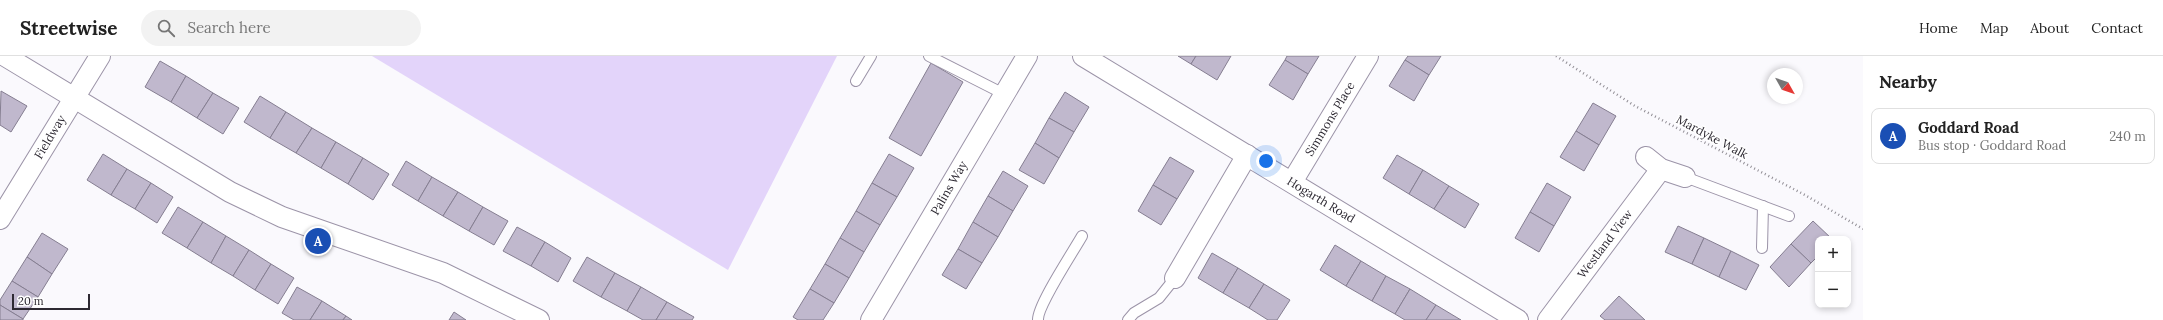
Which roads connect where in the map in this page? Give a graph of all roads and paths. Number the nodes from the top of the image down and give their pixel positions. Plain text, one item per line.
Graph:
1 (6, 56) edge
2 (100, 56) edge
3 (871, 56) edge
4 (929, 56) edge
5 (1027, 56) edge
6 (1083, 56) edge
7 (1368, 56) edge
8 (1556, 56) edge
9 (856, 81) dead end
10 (1004, 94) junction
11 (74, 98) junction
12 (1247, 155) junction
13 (1646, 157) dead end
14 (1661, 169) junction
15 (1685, 177) joint
16 (1292, 182) junction
17 (1763, 206) junction
18 (1789, 216) dead end
19 (0, 219) edge
20 (1863, 229) edge
21 (1082, 236) dead end
22 (1762, 248) dead end
23 (1174, 278) joint
24 (539, 320) edge
25 (871, 320) edge
26 (1038, 320) edge
27 (1128, 320) edge
28 (1518, 320) edge
29 (1548, 320) edge

1 - 11 street
2 - 11 street, Fieldway
3 - 9 lane
4 - 10 lane
5 - 10 street, Palins Way
6 - 12 street, Hogarth Road
7 - 16 street, Simmons Place
8 - 20 path, Mardyke Walk
10 - 25 street, Palins Way
11 - 19 street, Fieldway
11 - 24 street
12 - 16 street, Hogarth Road
12 - 23 street
13 - 14 street
14 - 15 street
14 - 29 street, Westland View
15 - 17 lane
16 - 28 street, Hogarth Road
17 - 18 lane
17 - 22 lane
21 - 26 lane
23 - 27 lane

